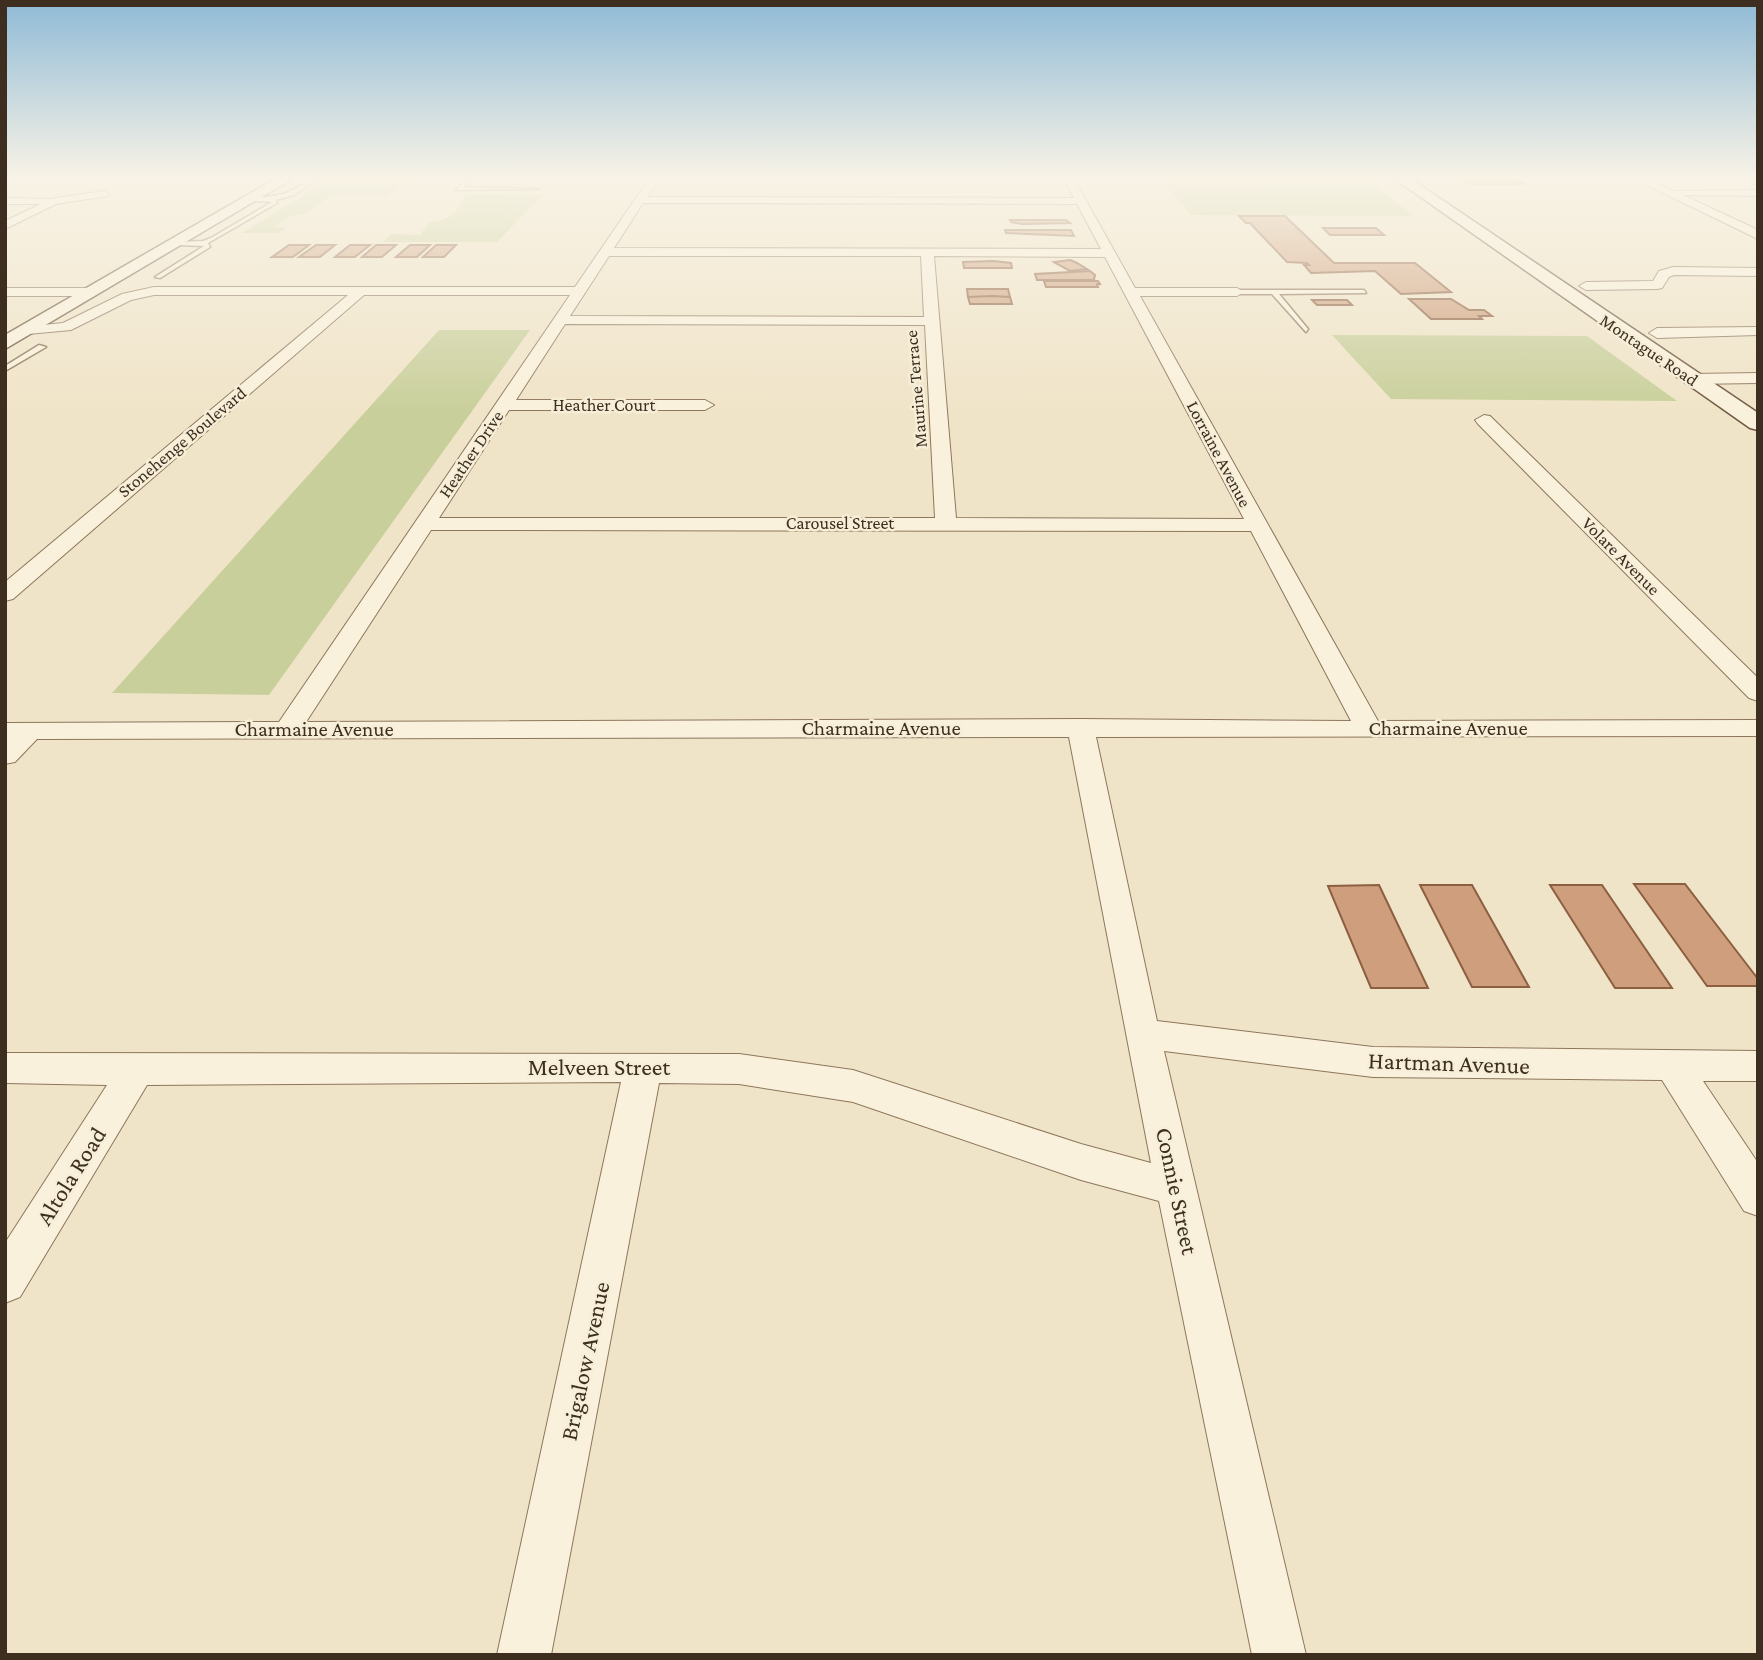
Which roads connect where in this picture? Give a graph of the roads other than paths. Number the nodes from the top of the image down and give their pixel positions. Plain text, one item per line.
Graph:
1 (153, 256) edge
2 (191, 256) edge
3 (603, 256) edge
4 (927, 256) edge
5 (1111, 256) edge
6 (1514, 256) edge
7 (1541, 256) edge
8 (1758, 272) edge
9 (158, 277) dead end
10 (1586, 286) junction
11 (361, 290) junction
12 (579, 290) junction
13 (5, 292) edge
14 (93, 292) junction
15 (1132, 292) junction
16 (1237, 292) joint
17 (1274, 292) junction
18 (1364, 292) dead end
19 (560, 320) junction
20 (930, 321) junction
21 (28, 330) junction
22 (1306, 330) dead end
23 (1758, 331) edge
24 (1657, 333) junction
25 (5, 343) edge
26 (42, 347) dead end
27 (5, 369) edge
28 (1692, 379) junction
29 (1729, 379) junction
30 (1758, 379) edge
31 (1758, 397) edge
32 (503, 405) junction
33 (705, 405) dead end
34 (1484, 420) dead end
35 (1758, 424) edge
36 (946, 523) junction
37 (424, 524) junction
38 (1256, 524) junction
39 (5, 594) edge
40 (1758, 693) edge
41 (1080, 727) junction
42 (1368, 727) junction
43 (1758, 728) edge
44 (288, 729) junction
45 (17, 731) edge
46 (5, 757) edge
47 (1142, 1033) junction
48 (1758, 1066) edge
49 (643, 1067) junction
50 (1674, 1067) junction
51 (5, 1068) edge
52 (137, 1070) junction
53 (1176, 1188) junction
54 (1758, 1198) edge
55 (5, 1282) edge
56 (524, 1655) edge
57 (1279, 1655) edge

1 - 14 main road
2 - 9 lane
3 - 12 street, Heather Drive
4 - 20 street, Maurine Terrace
5 - 15 street, Lorraine Avenue
6 - 28 main road, Montague Road
7 - 10 main road, Montague Road
8 - 10 street
10 - 24 main road, Montague Road
11 - 12 street
11 - 21 street
11 - 39 street, Stonehenge Boulevard
12 - 19 street, Heather Drive
13 - 14 street
14 - 21 main road
15 - 16 street
15 - 38 street, Lorraine Avenue
16 - 17 lane
17 - 18 lane
17 - 22 lane
19 - 20 street
19 - 32 street, Heather Drive
20 - 36 street, Maurine Terrace
21 - 25 main road
23 - 24 street
24 - 29 main road, Montague Road
26 - 27 lane
28 - 29 street
28 - 35 main road, Montague Road
29 - 30 street
29 - 31 main road, Montague Road
32 - 33 street, Heather Court
32 - 37 street, Heather Drive
34 - 40 street, Volare Avenue
36 - 37 street, Carousel Street
36 - 38 street, Carousel Street
37 - 44 street, Heather Drive
38 - 42 street, Lorraine Avenue
41 - 42 street, Charmaine Avenue
41 - 44 street, Charmaine Avenue
41 - 47 street, Connie Street
42 - 43 street, Charmaine Avenue
44 - 45 street, Charmaine Avenue
45 - 46 street
47 - 50 street, Hartman Avenue
47 - 53 street, Connie Street
48 - 50 street, Hartman Avenue
49 - 52 street, Melveen Street
49 - 53 street, Melveen Street
49 - 56 street, Brigalow Avenue
50 - 54 street
51 - 52 street, Melveen Street
52 - 55 street, Altola Road
53 - 57 street, Connie Street

